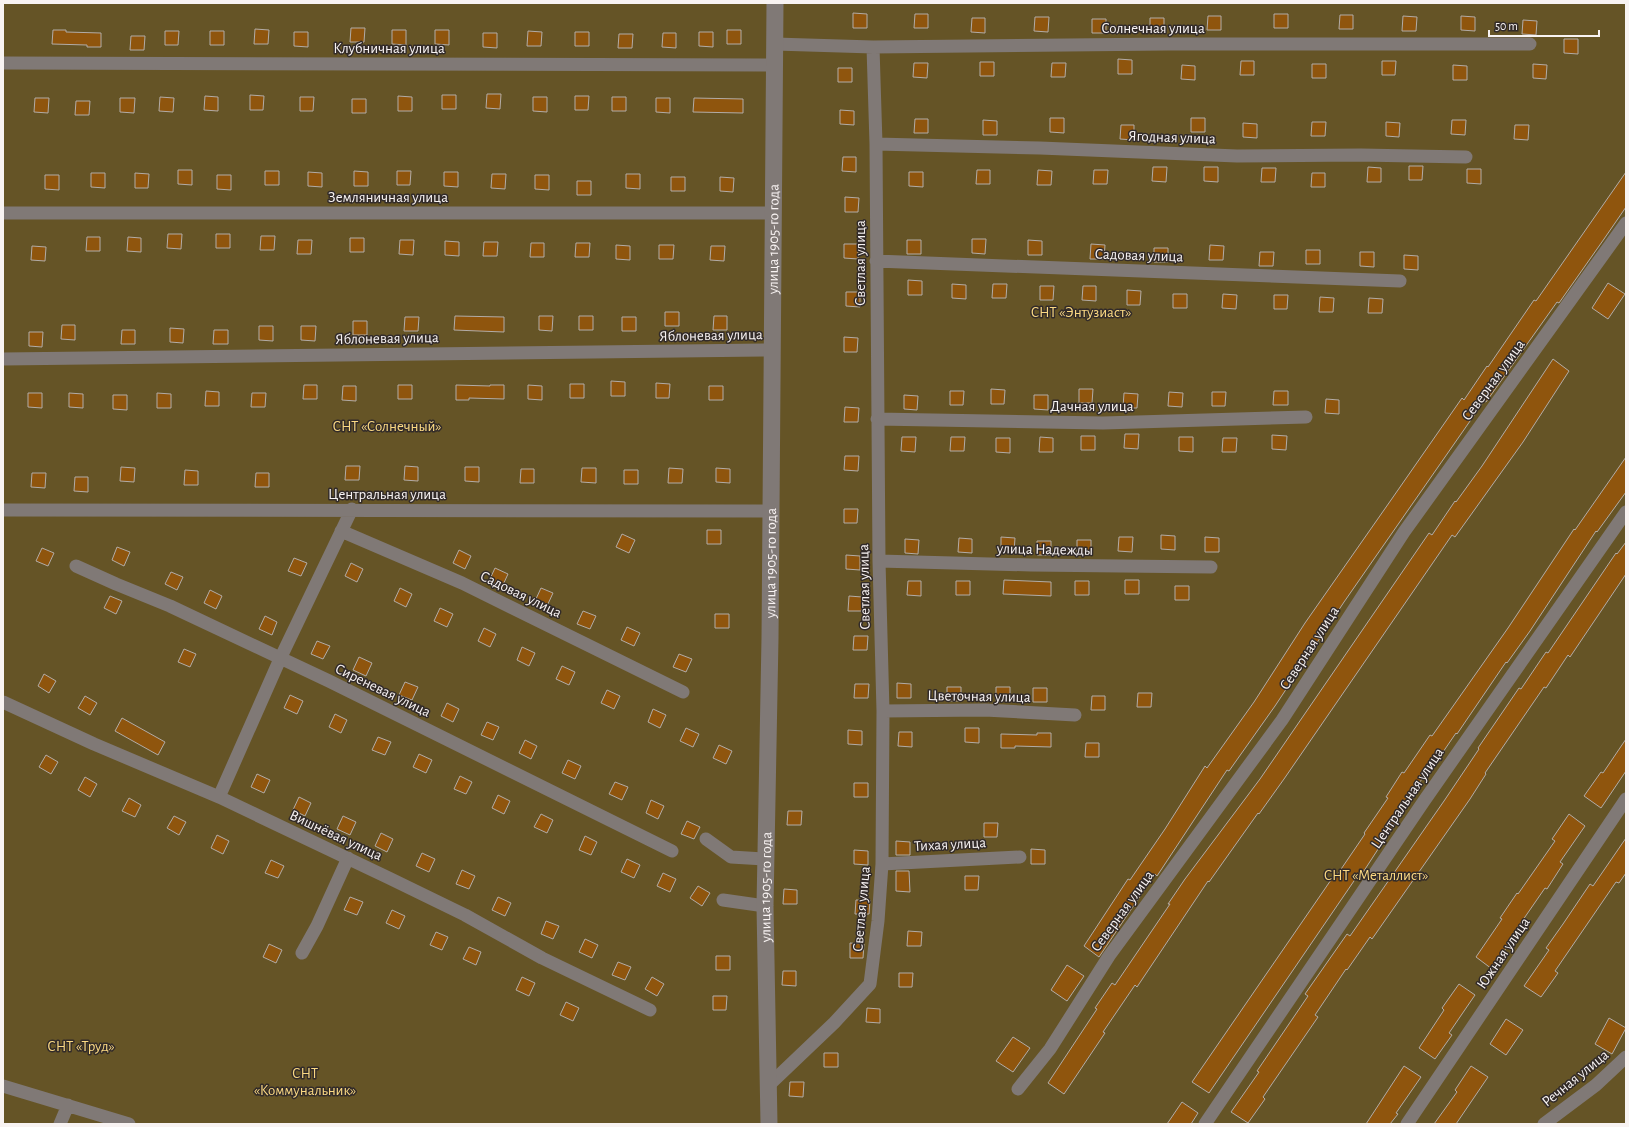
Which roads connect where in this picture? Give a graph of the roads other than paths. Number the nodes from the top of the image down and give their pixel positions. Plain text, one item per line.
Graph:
1 (775, 3) edge
2 (775, 44) junction
3 (1530, 44) dead end
4 (873, 47) junction
5 (3, 63) edge
6 (775, 65) junction
7 (876, 144) junction
8 (1466, 157) dead end
9 (3, 213) edge
10 (774, 213) junction
11 (1626, 223) edge
12 (876, 261) junction
13 (1400, 281) dead end
14 (771, 350) junction
15 (3, 359) edge
16 (1306, 417) dead end
17 (877, 420) junction
18 (352, 509) junction
19 (3, 510) edge
20 (770, 511) junction
21 (1626, 512) edge
22 (341, 531) junction
23 (879, 561) junction
24 (76, 566) dead end
25 (1211, 567) dead end
26 (280, 659) junction
27 (683, 692) dead end
28 (3, 702) edge
29 (883, 710) junction
30 (1075, 715) dead end
31 (219, 797) junction
32 (1626, 799) edge
33 (706, 839) dead end
34 (672, 851) dead end
35 (1020, 857) dead end
36 (348, 858) junction
37 (766, 859) junction
38 (882, 864) junction
39 (723, 900) dead end
40 (765, 906) junction
41 (302, 953) dead end
42 (650, 1010) dead end
43 (1626, 1058) edge
44 (770, 1084) junction
45 (3, 1086) edge
46 (1018, 1089) dead end
47 (68, 1105) junction
48 (60, 1124) edge
49 (129, 1124) edge
50 (769, 1124) edge
51 (1205, 1124) edge
52 (1407, 1124) edge
53 (1544, 1124) edge

1 - 2 street, улица 1905-го года
2 - 4 street, Солнечная улица
2 - 6 street, улица 1905-го года
3 - 4 street, Солнечная улица
4 - 7 street, Светлая улица
5 - 6 street, Клубничная улица
6 - 10 street, улица 1905-го года
7 - 8 street, Ягодная улица
7 - 12 street, Светлая улица
9 - 10 street, Земляничная улица
10 - 14 street, улица 1905-го года
11 - 46 street, Северная улица
12 - 13 street, Садовая улица
12 - 17 street, Светлая улица
14 - 15 street, Яблоневая улица
14 - 20 street, улица 1905-го года
16 - 17 street, Дачная улица
17 - 23 street, Светлая улица
18 - 19 street, Центральная улица
18 - 20 street, Центральная улица
18 - 22 street
20 - 37 street, улица 1905-го года
21 - 51 street, Центральная улица
22 - 26 street
22 - 27 street, Садовая улица
23 - 25 street, улица Надежды
23 - 29 street, Светлая улица
24 - 26 street, Сиреневая улица
26 - 31 street
26 - 34 street, Сиреневая улица
28 - 31 street, Вишнёвая улица
29 - 30 street, Цветочная улица
29 - 38 street, Светлая улица
31 - 36 street, Вишнёвая улица
32 - 52 street, Южная улица
33 - 37 street
35 - 38 street, Тихая улица
36 - 41 street
36 - 42 street, Вишнёвая улица
37 - 40 street, улица 1905-го года
38 - 44 street, Светлая улица
39 - 40 street
40 - 44 street, улица 1905-го года
43 - 53 street, Речная улица
44 - 50 street, улица 1905-го года
45 - 47 street
47 - 48 street
47 - 49 street

